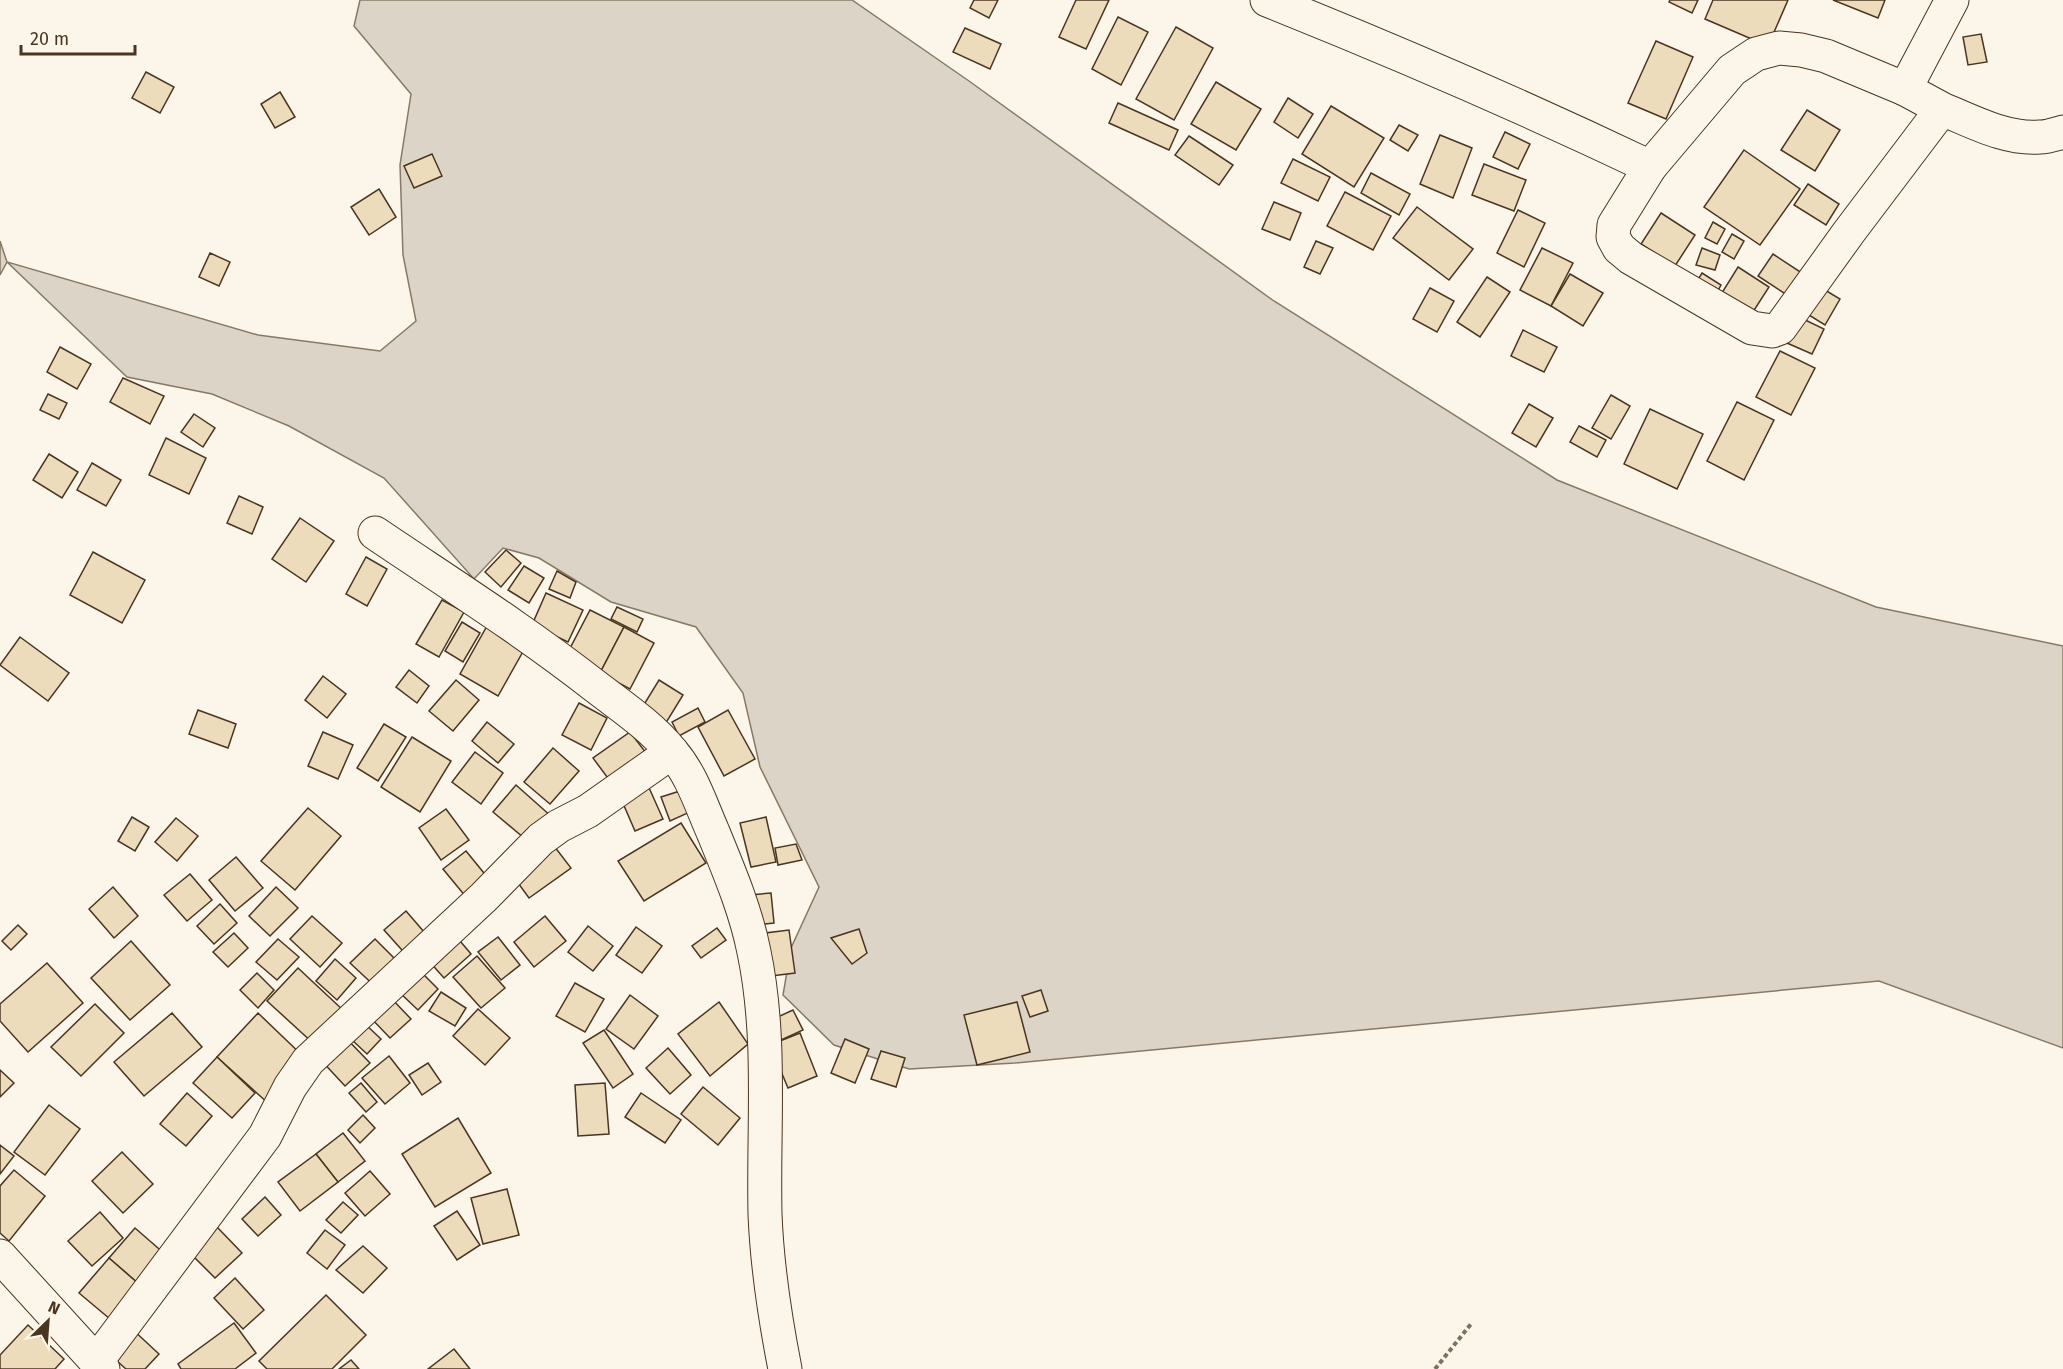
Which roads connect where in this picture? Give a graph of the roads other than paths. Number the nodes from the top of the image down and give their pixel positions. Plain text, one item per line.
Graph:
1 (1267, 0) edge
2 (1952, 0) edge
3 (1905, 89) junction
4 (1942, 109) junction
5 (2063, 132) edge
6 (1650, 167) junction
7 (375, 533) dead end
8 (672, 752) junction
9 (0, 1256) edge
10 (100, 1365) edge
11 (785, 1369) edge

1 - 6 street
2 - 3 street
3 - 4 street
3 - 6 street
4 - 5 street
4 - 6 street
7 - 8 street
8 - 10 street
8 - 11 street
9 - 10 street

